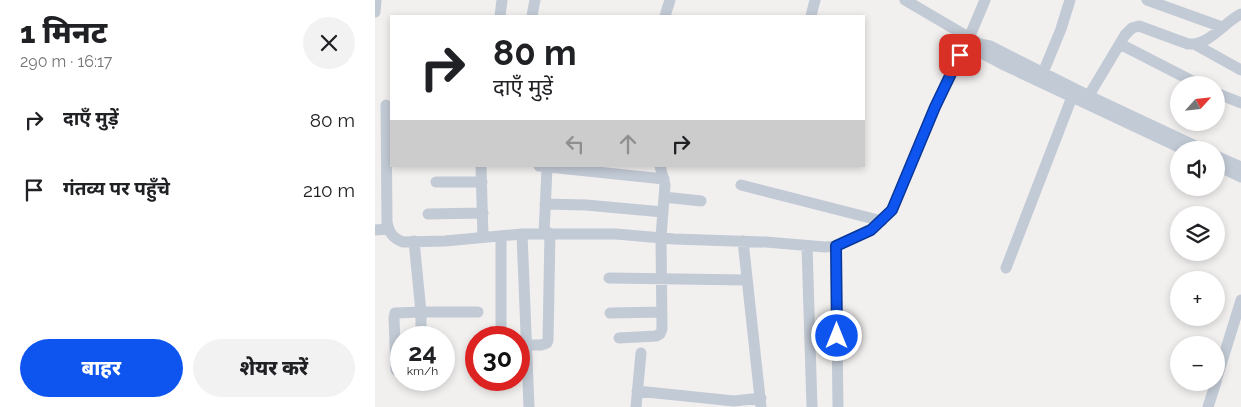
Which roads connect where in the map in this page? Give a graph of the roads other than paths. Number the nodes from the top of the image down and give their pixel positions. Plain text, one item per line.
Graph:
1 (376, 0) edge
2 (502, 0) edge
3 (535, 0) edge
4 (670, 0) edge
5 (815, 0) edge
6 (905, 0) edge
7 (985, 0) edge
8 (1070, 0) edge
9 (1147, 0) edge
10 (375, 12) edge
11 (1241, 14) edge
12 (500, 15) edge
13 (533, 15) edge
14 (665, 15) edge
15 (811, 15) edge
16 (1222, 27) junction
17 (969, 38) junction
18 (1120, 44) junction
19 (1195, 45) junction
20 (1241, 70) edge
21 (1182, 76) edge
22 (1041, 78) junction
23 (1071, 97) junction
24 (1225, 97) edge
25 (1087, 100) junction
26 (1241, 103) edge
27 (384, 105) edge
28 (1183, 141) edge
29 (1170, 142) edge
30 (1225, 160) edge
31 (481, 167) edge
32 (543, 167) edge
33 (660, 167) edge
34 (1241, 167) edge
35 (1225, 169) edge
36 (1241, 177) edge
37 (664, 179) junction
38 (436, 182) dead end
39 (482, 182) junction
40 (741, 185) dead end
41 (381, 187) edge
42 (664, 197) junction
43 (701, 201) dead end
44 (545, 204) junction
45 (663, 212) junction
46 (483, 213) junction
47 (428, 214) dead end
48 (882, 221) junction
49 (389, 229) junction
50 (375, 230) edge
51 (522, 234) junction
52 (547, 234) junction
53 (501, 236) junction
54 (483, 237) junction
55 (661, 238) junction
56 (414, 241) junction
57 (745, 241) junction
58 (807, 246) junction
59 (836, 246) junction
60 (1006, 268) dead end
61 (609, 278) dead end
62 (661, 278) junction
63 (747, 280) junction
64 (1241, 300) edge
65 (421, 312) junction
66 (478, 312) dead end
67 (662, 312) junction
68 (610, 313) dead end
69 (394, 326) edge
70 (421, 326) edge
71 (501, 326) edge
72 (522, 326) edge
73 (619, 338) dead end
74 (530, 345) edge
75 (1225, 352) edge
76 (641, 353) dead end
77 (526, 391) edge
78 (637, 391) junction
79 (1213, 391) edge
80 (677, 401) edge
81 (761, 403) edge
82 (529, 407) edge
83 (636, 407) edge
84 (812, 407) edge
85 (838, 407) edge
86 (1208, 407) edge

1 - 10 street
2 - 12 street
3 - 13 street
4 - 14 street
5 - 15 street
6 - 17 street
7 - 17 street
8 - 22 street
9 - 16 street
11 - 16 street
16 - 19 street
17 - 22 street
17 - 48 street
18 - 19 street
18 - 21 street
18 - 25 street
19 - 20 street
22 - 23 street
22 - 25 street
23 - 25 street
23 - 60 street
24 - 26 street
25 - 28 street
25 - 29 street
27 - 41 street
30 - 34 street
31 - 39 street
32 - 37 street
32 - 44 street
33 - 37 street
35 - 36 street
37 - 42 street
38 - 39 street
39 - 46 street
40 - 48 street
41 - 49 street
42 - 43 street
42 - 45 street
44 - 45 street
44 - 52 street
45 - 55 street
46 - 47 street
46 - 54 street
48 - 59 street
49 - 50 street
49 - 56 street
51 - 52 street
51 - 53 street
51 - 72 street
52 - 55 street
52 - 74 street
53 - 54 street
53 - 71 street
54 - 56 street
55 - 57 street
55 - 62 street
56 - 65 street
57 - 58 street
57 - 63 street
58 - 59 street
58 - 84 street
59 - 85 street
61 - 62 street
62 - 63 street
62 - 67 street
63 - 81 street
64 - 75 street
65 - 66 street
65 - 69 street
65 - 70 street
67 - 68 street
67 - 73 street
76 - 78 street
77 - 82 street
78 - 80 street
78 - 83 street
79 - 86 street
80 - 81 street

